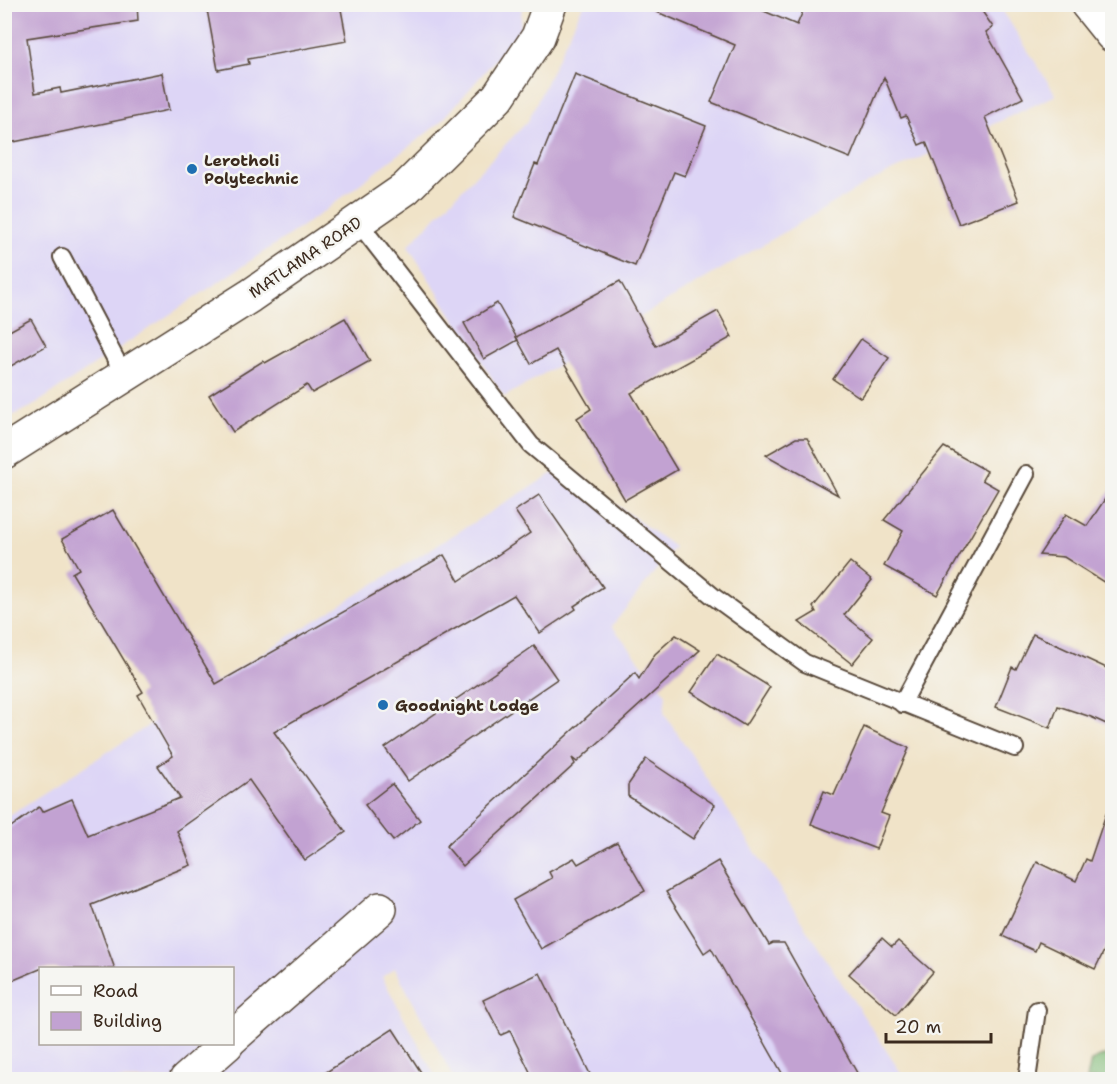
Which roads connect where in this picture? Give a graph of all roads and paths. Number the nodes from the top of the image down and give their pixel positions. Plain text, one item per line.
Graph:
1 (550, 4) edge
2 (1087, 4) edge
3 (1113, 35) edge
4 (358, 222) junction
5 (62, 257) dead end
6 (125, 377) junction
7 (4, 452) edge
8 (1026, 474) dead end
9 (902, 704) junction
10 (1015, 748) dead end
11 (380, 909) dead end
12 (1037, 1010) dead end
13 (234, 1036) edge
14 (226, 1045) edge
15 (186, 1080) edge
16 (1027, 1080) edge

1 - 4 street, MATLAMA ROAD
2 - 3 street
4 - 6 street, MATLAMA ROAD
4 - 9 lane
5 - 6 lane
6 - 7 street, MATLAMA ROAD
8 - 9 lane
9 - 10 lane
11 - 13 street
12 - 16 lane
14 - 15 street

